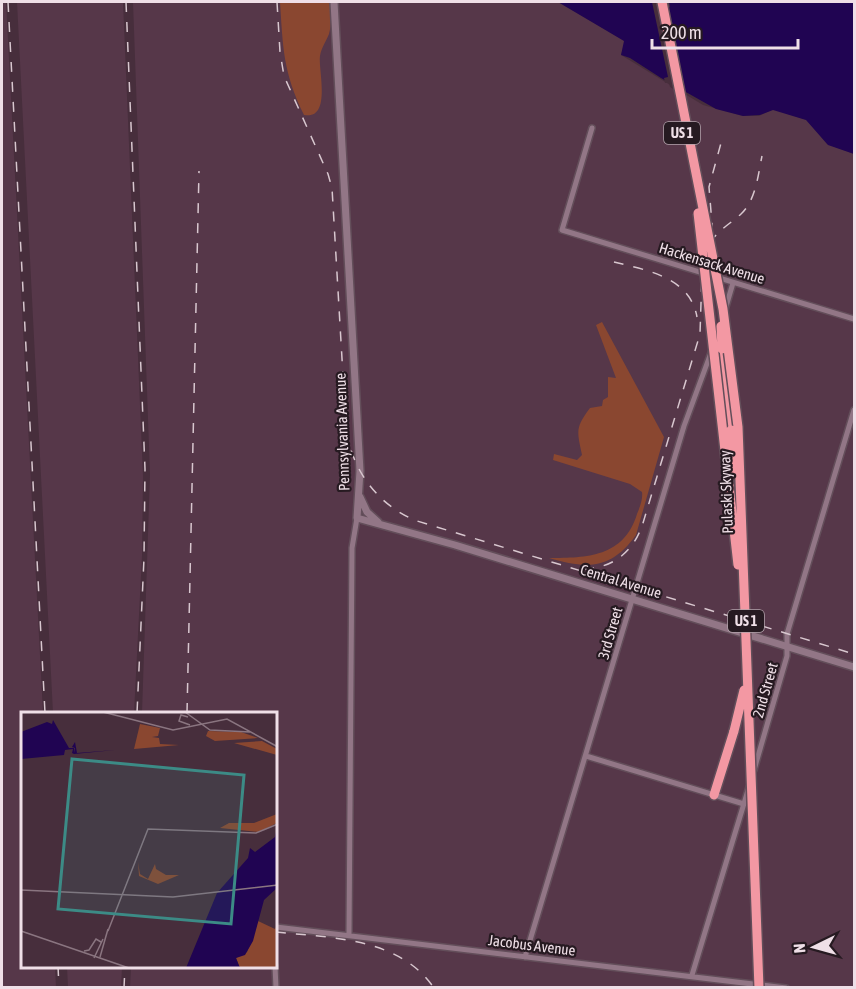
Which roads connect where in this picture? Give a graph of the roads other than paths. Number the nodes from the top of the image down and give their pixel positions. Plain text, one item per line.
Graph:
1 (334, 2) edge
2 (655, 2) edge
3 (662, 2) edge
4 (592, 128) dead end
5 (713, 255) junction
6 (705, 266) junction
7 (733, 283) junction
8 (855, 319) edge
9 (722, 349) junction
10 (855, 410) edge
11 (359, 492) junction
12 (357, 518) junction
13 (379, 522) junction
14 (632, 599) junction
15 (786, 646) junction
16 (855, 667) edge
17 (586, 756) junction
18 (714, 795) junction
19 (744, 804) junction
20 (278, 927) edge
21 (349, 934) junction
22 (525, 957) junction
23 (275, 968) edge
24 (692, 975) junction
25 (276, 987) edge
26 (754, 987) edge
27 (759, 987) edge
28 (786, 987) edge

1 - 11 main road, Pennsylvania Avenue
2 - 6 highway, Pulaski Skyway / US 1, bridge
3 - 5 highway, Pulaski Skyway / US 1, bridge
4 - 7 street, Hackensack Avenue
5 - 9 highway, bridge
5 - 27 highway, Pulaski Skyway / US 1, bridge
6 - 9 highway, bridge
6 - 26 highway, Pulaski Skyway / US 1, bridge
7 - 8 street, Hackensack Avenue
7 - 14 street, 3rd Street
9 - 18 highway, bridge
10 - 15 street, 2nd Street
11 - 12 main road, Pennsylvania Avenue
11 - 13 main road
12 - 13 main road, Central Avenue
12 - 21 street, Pennsylvania Avenue
13 - 14 main road, Central Avenue
14 - 15 main road, Central Avenue
14 - 17 street, 3rd Street
15 - 16 main road, Central Avenue
15 - 19 street, 2nd Street
17 - 18 street
17 - 22 street, 3rd Street
18 - 19 street
19 - 24 street, 2nd Street
20 - 21 street, Jacobus Avenue
21 - 22 street, Jacobus Avenue
22 - 24 street, Jacobus Avenue
23 - 25 street
24 - 28 street, Jacobus Avenue

